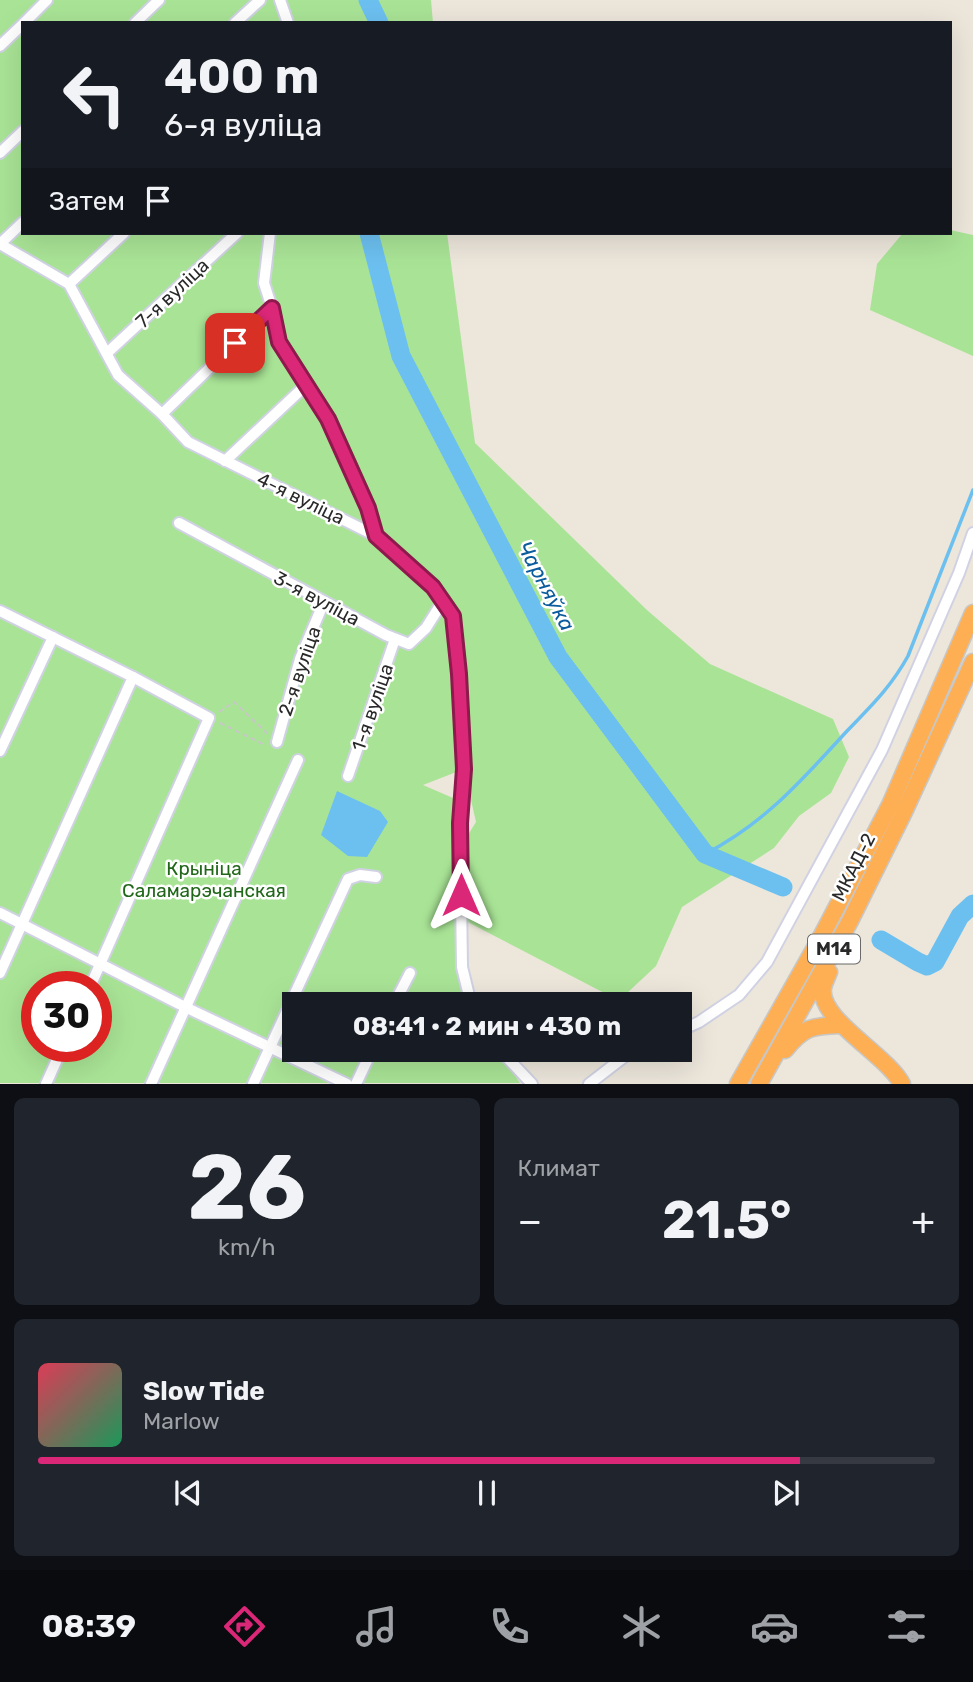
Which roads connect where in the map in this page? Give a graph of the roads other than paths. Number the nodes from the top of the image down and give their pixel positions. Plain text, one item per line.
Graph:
1 (47, 0) edge
2 (159, 0) edge
3 (260, 0) edge
4 (280, 0) edge
5 (25, 21) edge
6 (137, 21) edge
7 (237, 21) edge
8 (287, 21) edge
9 (21, 25) edge
10 (0, 46) edge
11 (21, 133) edge
12 (0, 153) edge
13 (21, 224) edge
14 (122, 235) edge
15 (235, 235) edge
16 (270, 235) edge
17 (0, 244) edge
18 (69, 284) junction
19 (272, 308) junction
20 (107, 353) junction
21 (306, 385) junction
22 (162, 414) junction
23 (225, 461) junction
24 (179, 523) dead end
25 (973, 533) edge
26 (376, 536) junction
27 (443, 601) junction
28 (324, 602) junction
29 (0, 611) edge
30 (973, 613) edge
31 (53, 637) junction
32 (395, 639) junction
33 (973, 662) edge
34 (133, 677) junction
35 (271, 743) road end
36 (0, 751) edge
37 (298, 760) dead end
38 (348, 776) dead end
39 (376, 877) dead end
40 (0, 913) edge
41 (850, 921) junction
42 (22, 924) junction
43 (100, 965) junction
44 (97, 971) edge
45 (410, 972) dead end
46 (0, 973) edge
47 (400, 992) edge
48 (468, 992) edge
49 (185, 1007) junction
50 (692, 1026) edge
51 (840, 1026) junction
52 (270, 1047) junction
53 (56, 1062) edge
54 (366, 1062) edge
55 (511, 1062) edge
56 (617, 1062) edge
57 (46, 1083) edge
58 (151, 1083) edge
59 (253, 1083) edge
60 (346, 1083) edge
61 (356, 1083) edge
62 (531, 1083) edge
63 (589, 1083) edge
64 (738, 1083) edge
65 (759, 1083) edge
66 (902, 1083) edge

1 - 5 street
2 - 6 street
3 - 7 street
4 - 8 street
9 - 10 street
11 - 12 street
13 - 17 street
14 - 18 street
15 - 20 street, 7-я вуліца
16 - 19 street
17 - 18 street
18 - 20 street, 4-я вуліца
19 - 21 street
19 - 22 street
20 - 22 street, 4-я вуліца
21 - 23 street
21 - 26 street
22 - 23 street, 4-я вуліца
23 - 26 street, 4-я вуліца
24 - 28 street, 3-я вуліца
25 - 50 street
26 - 27 street, 4-я вуліца
27 - 32 street
27 - 48 street
28 - 32 street, 3-я вуліца
28 - 35 street, 2-я вуліца
29 - 31 street
30 - 64 highway, М14
31 - 34 street
31 - 36 street
32 - 38 street, 1-я вуліца
33 - 41 highway, МКАД-2 / М14
34 - 42 street
34 - 43 street
37 - 49 street
39 - 52 street
40 - 42 street
41 - 51 highway
41 - 65 highway, МКАД-2 / М14
42 - 43 street
42 - 46 street
43 - 44 street
43 - 49 street
45 - 47 street
49 - 52 street
49 - 58 street
51 - 65 highway
51 - 66 highway
52 - 59 street
52 - 60 street
53 - 57 street
54 - 61 street
55 - 62 street
56 - 63 street

